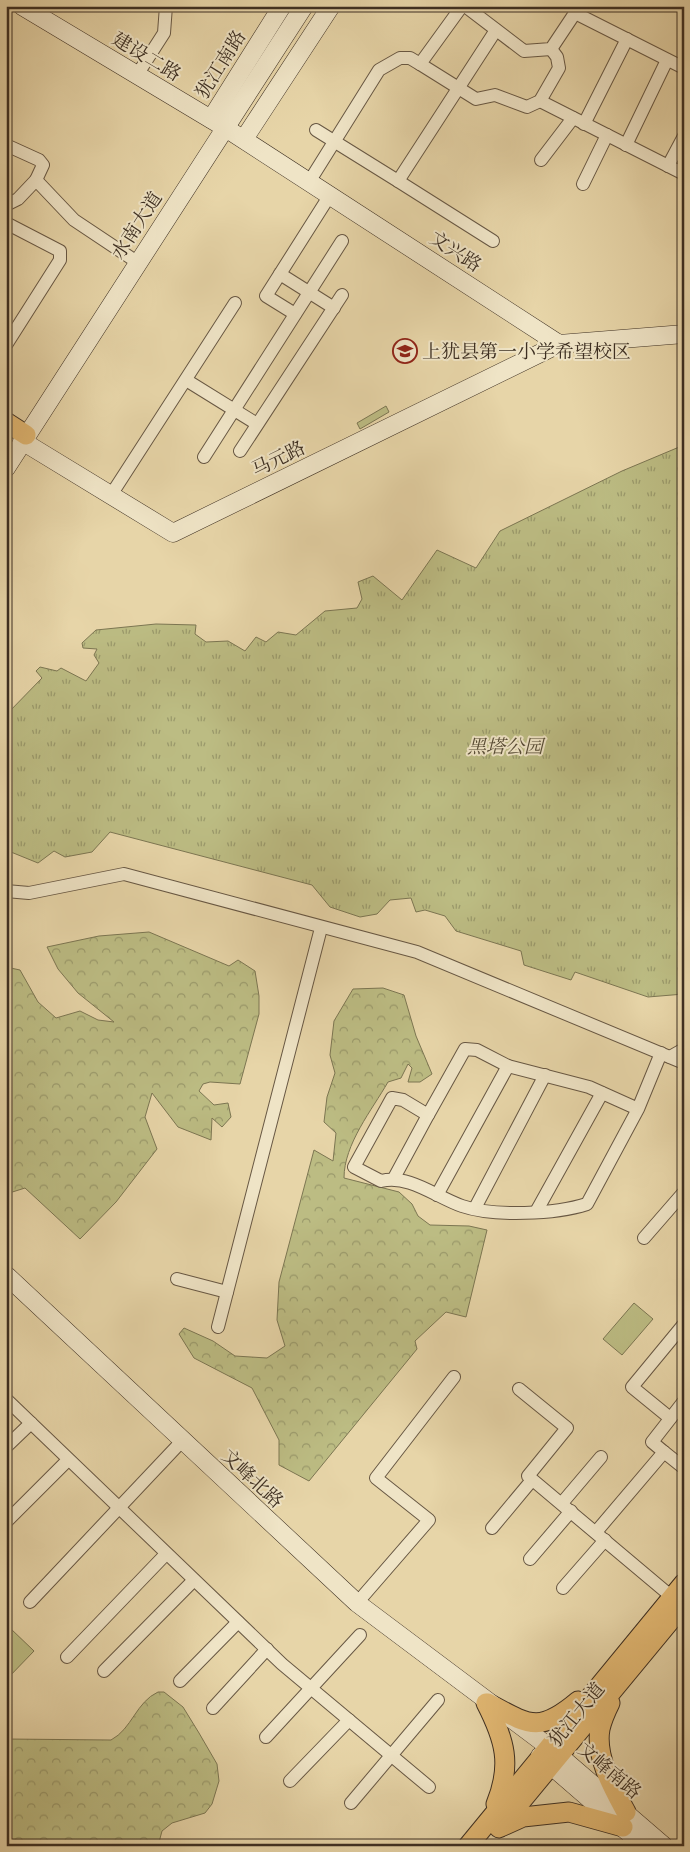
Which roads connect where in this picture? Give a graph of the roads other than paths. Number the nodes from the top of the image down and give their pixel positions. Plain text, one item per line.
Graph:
1 (22, 6) edge
2 (166, 6) edge
3 (282, 6) edge
4 (304, 6) edge
5 (331, 6) edge
6 (463, 6) edge
7 (574, 10) edge
8 (496, 30) junction
9 (627, 39) junction
10 (551, 49) junction
11 (667, 60) junction
12 (420, 64) junction
13 (684, 68) edge
14 (137, 75) junction
15 (459, 88) junction
16 (540, 102) junction
17 (572, 118) junction
18 (218, 123) junction
19 (584, 124) junction
20 (316, 130) dead end
21 (607, 135) junction
22 (684, 136) edge
23 (244, 140) junction
24 (334, 141) junction
25 (6, 145) edge
26 (626, 145) junction
27 (542, 160) dead end
28 (668, 166) junction
29 (684, 174) edge
30 (36, 180) junction
31 (398, 181) junction
32 (309, 182) junction
33 (583, 184) dead end
34 (330, 195) junction
35 (6, 205) edge
36 (6, 222) edge
37 (342, 241) dead end
38 (494, 241) dead end
39 (137, 262) junction
40 (280, 274) junction
41 (309, 292) junction
42 (342, 296) dead end
43 (235, 303) dead end
44 (334, 308) junction
45 (295, 314) junction
46 (684, 334) edge
47 (559, 344) junction
48 (6, 345) edge
49 (186, 380) junction
50 (234, 410) junction
51 (6, 422) edge
52 (257, 424) junction
53 (19, 439) edge
54 (240, 451) dead end
55 (204, 457) dead end
56 (6, 468) edge
57 (111, 495) junction
58 (6, 891) edge
59 (321, 928) junction
60 (684, 1049) edge
61 (665, 1055) junction
62 (684, 1063) edge
63 (508, 1066) junction
64 (545, 1075) junction
65 (602, 1093) junction
66 (638, 1108) junction
67 (428, 1115) junction
68 (394, 1178) junction
69 (684, 1192) edge
70 (436, 1195) junction
71 (475, 1208) junction
72 (536, 1212) junction
73 (644, 1238) dead end
74 (6, 1275) edge
75 (177, 1279) dead end
76 (227, 1292) junction
77 (684, 1324) edge
78 (218, 1327) dead end
79 (454, 1377) dead end
80 (519, 1389) dead end
81 (6, 1399) edge
82 (684, 1401) edge
83 (670, 1418) junction
84 (31, 1423) junction
85 (182, 1441) junction
86 (6, 1447) edge
87 (664, 1452) junction
88 (602, 1457) dead end
89 (68, 1460) junction
90 (684, 1468) edge
91 (532, 1480) junction
92 (566, 1507) junction
93 (119, 1509) junction
94 (6, 1522) edge
95 (492, 1528) dead end
96 (600, 1536) junction
97 (166, 1554) junction
98 (530, 1559) dead end
99 (194, 1580) junction
100 (563, 1588) dead end
101 (680, 1595) edge
102 (30, 1602) dead end
103 (357, 1603) junction
104 (238, 1622) junction
105 (360, 1636) dead end
106 (267, 1650) junction
107 (67, 1657) dead end
108 (104, 1671) dead end
109 (180, 1681) dead end
110 (611, 1682) junction
111 (312, 1689) junction
112 (438, 1700) dead end
113 (486, 1702) junction
114 (213, 1708) dead end
115 (349, 1720) junction
116 (266, 1738) dead end
117 (392, 1756) junction
118 (550, 1756) junction
119 (290, 1781) dead end
120 (430, 1787) dead end
121 (351, 1803) dead end
122 (624, 1819) junction
123 (495, 1823) junction
124 (468, 1846) edge
125 (484, 1846) edge
126 (644, 1846) edge
127 (664, 1846) edge

1 - 14 street, 建设二路
2 - 14 street
3 - 18 street, 犹江南路
4 - 18 street, 水南大道
5 - 23 street
6 - 8 street
6 - 12 street
7 - 9 street
7 - 10 street
8 - 10 street
8 - 15 street
9 - 11 street
9 - 19 street
10 - 16 street
11 - 13 street
11 - 26 street
12 - 15 street
12 - 24 street
14 - 18 street, 建设二路
15 - 16 street
15 - 31 street
16 - 17 street
17 - 19 street
17 - 27 street
18 - 23 street, 文兴路
18 - 39 street, 水南大道
19 - 21 street
20 - 24 street
21 - 26 street
21 - 33 street
22 - 28 street
23 - 32 street, 文兴路
24 - 31 street
24 - 32 street
25 - 30 street
26 - 28 street
28 - 29 street
30 - 35 street
30 - 39 street
31 - 38 street
32 - 34 street, 文兴路
34 - 40 street
34 - 47 street, 文兴路
36 - 48 street
37 - 41 street
39 - 53 street, 水南大道
40 - 41 street
40 - 45 street
41 - 44 street
41 - 45 street
42 - 44 street
43 - 49 street
44 - 52 street
45 - 50 street
46 - 47 street
47 - 57 street, 马元路
49 - 50 street
49 - 57 street
50 - 52 street
50 - 55 street
51 - 53 main road
52 - 54 street
53 - 56 street, 水南大道
53 - 57 street, 马元路
58 - 59 street
59 - 61 street
59 - 76 street
60 - 61 street
61 - 62 street
61 - 66 street
63 - 64 street
63 - 67 street
63 - 70 street
64 - 65 street
64 - 71 street
65 - 66 street
65 - 72 street
66 - 72 street
67 - 68 street
67 - 68 street
68 - 70 street
69 - 73 street
70 - 71 street
71 - 72 street
74 - 85 street, 文峰北路
75 - 76 street
76 - 78 street
77 - 83 street
79 - 103 street
80 - 91 street
81 - 84 street
82 - 83 street
83 - 87 street
84 - 86 street
84 - 89 street
85 - 93 street
85 - 103 street, 文峰北路
87 - 90 street
87 - 96 street
88 - 92 street
89 - 93 street
89 - 94 street
91 - 92 street
91 - 95 street
92 - 96 street
92 - 98 street
93 - 97 street
93 - 102 street
96 - 100 street
96 - 101 street
97 - 99 street
97 - 107 street
99 - 104 street
99 - 108 street
101 - 110 main road, 犹江大道
103 - 113 street, 文峰北路
104 - 106 street
104 - 109 street
105 - 111 street
106 - 111 street
106 - 114 street
110 - 113 main road
110 - 118 main road, 犹江大道
110 - 122 main road
111 - 115 street
111 - 116 street
112 - 117 street
113 - 118 street, 文峰南路
113 - 123 main road
115 - 117 street
115 - 119 street
117 - 120 street
117 - 121 street
118 - 122 street, 文峰南路
118 - 123 main road, 犹江大道
122 - 123 main road
122 - 126 street, 文峰南路
122 - 127 street, 文峰南路
123 - 124 main road, 犹江大道
123 - 125 main road, 犹江大道

